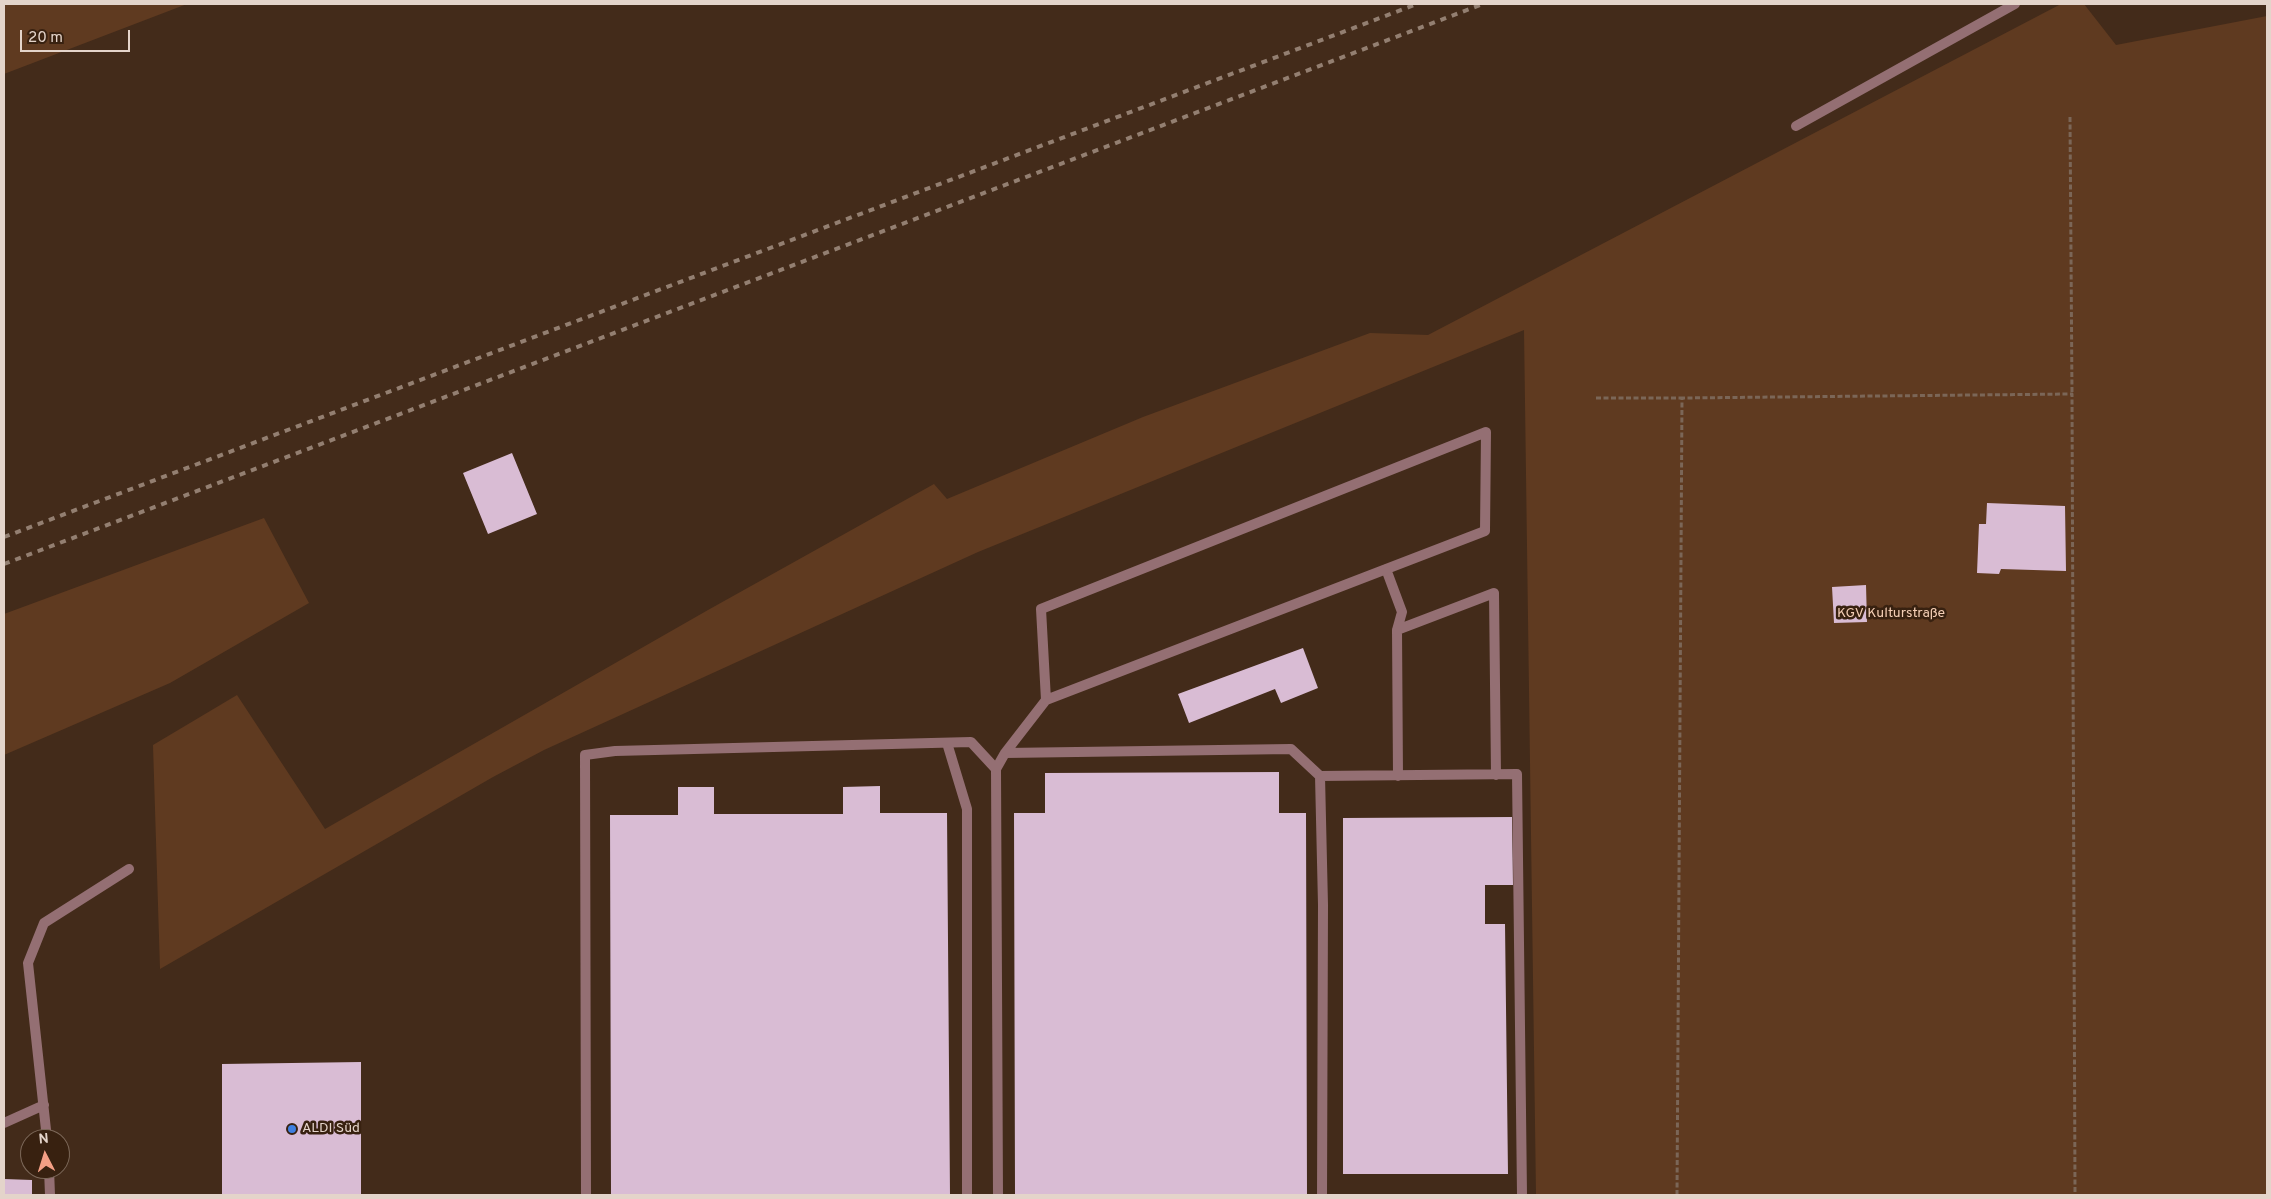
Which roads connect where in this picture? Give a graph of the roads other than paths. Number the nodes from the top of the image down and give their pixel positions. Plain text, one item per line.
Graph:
1 (2015, 4) edge
2 (1796, 126) dead end
3 (1386, 569) junction
4 (1397, 630) junction
5 (1046, 700) junction
6 (947, 743) junction
7 (1005, 753) junction
8 (996, 770) junction
9 (1496, 775) junction
10 (1320, 776) junction
11 (1398, 776) junction
12 (129, 869) dead end
13 (44, 1105) junction
14 (4, 1123) edge
15 (45, 1129) edge
16 (49, 1179) edge
17 (50, 1195) edge
18 (586, 1195) edge
19 (968, 1195) edge
20 (998, 1195) edge
21 (1322, 1195) edge
22 (1522, 1195) edge

1 - 2 lane
3 - 4 lane
3 - 5 lane
3 - 5 lane
4 - 9 lane
4 - 11 lane
5 - 7 lane
6 - 8 lane
6 - 18 lane
6 - 19 lane
7 - 8 lane
7 - 10 lane
8 - 20 lane
9 - 11 lane
9 - 22 lane
10 - 11 lane
10 - 21 lane
12 - 13 lane
13 - 14 lane
13 - 15 lane
16 - 17 lane

